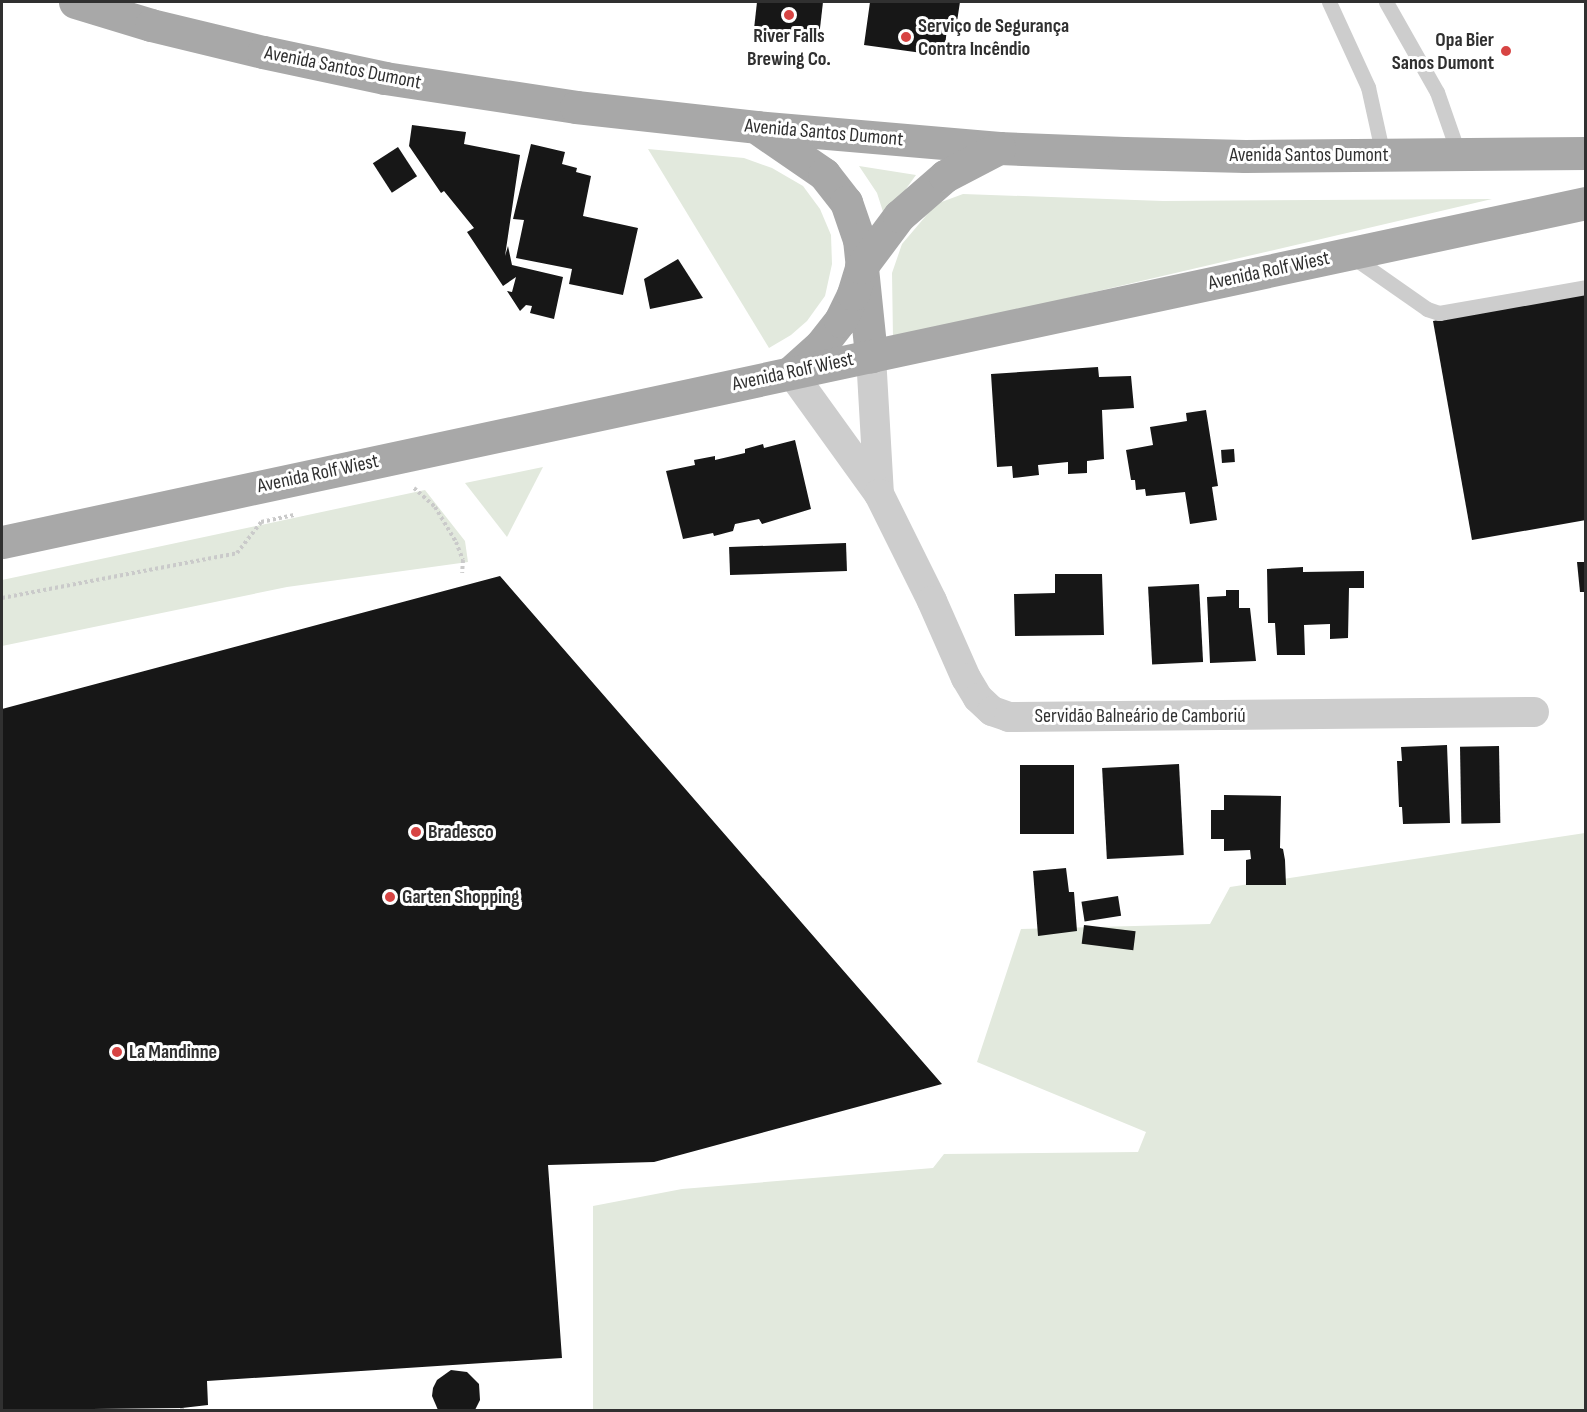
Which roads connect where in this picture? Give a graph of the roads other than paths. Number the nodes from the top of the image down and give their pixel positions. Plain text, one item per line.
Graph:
1 (75, 2) edge
2 (1329, 2) edge
3 (1386, 2) edge
4 (756, 127) junction
5 (999, 148) junction
6 (1586, 153) edge
7 (1383, 155) junction
8 (1459, 155) junction
9 (1586, 203) edge
10 (1348, 254) junction
11 (861, 267) junction
12 (1586, 287) edge
13 (871, 356) junction
14 (791, 372) junction
15 (879, 494) junction
16 (2, 542) edge
17 (1534, 712) dead end

1 - 4 main road, Avenida Santos Dumont
2 - 7 lane
3 - 8 lane
4 - 5 main road, Avenida Santos Dumont
4 - 11 main road
5 - 7 main road, Avenida Santos Dumont
5 - 11 main road
6 - 8 main road, Avenida Santos Dumont
7 - 8 main road, Avenida Santos Dumont
9 - 10 main road, Avenida Rolf Wiest
10 - 12 lane
10 - 13 main road, Avenida Rolf Wiest
11 - 13 main road
11 - 14 main road
13 - 14 main road, Avenida Rolf Wiest
13 - 15 street, Servidão Balneário de Camboriú
14 - 15 street, Servidão Balneário de Camboriú
14 - 16 main road, Avenida Rolf Wiest
15 - 17 street, Servidão Balneário de Camboriú

